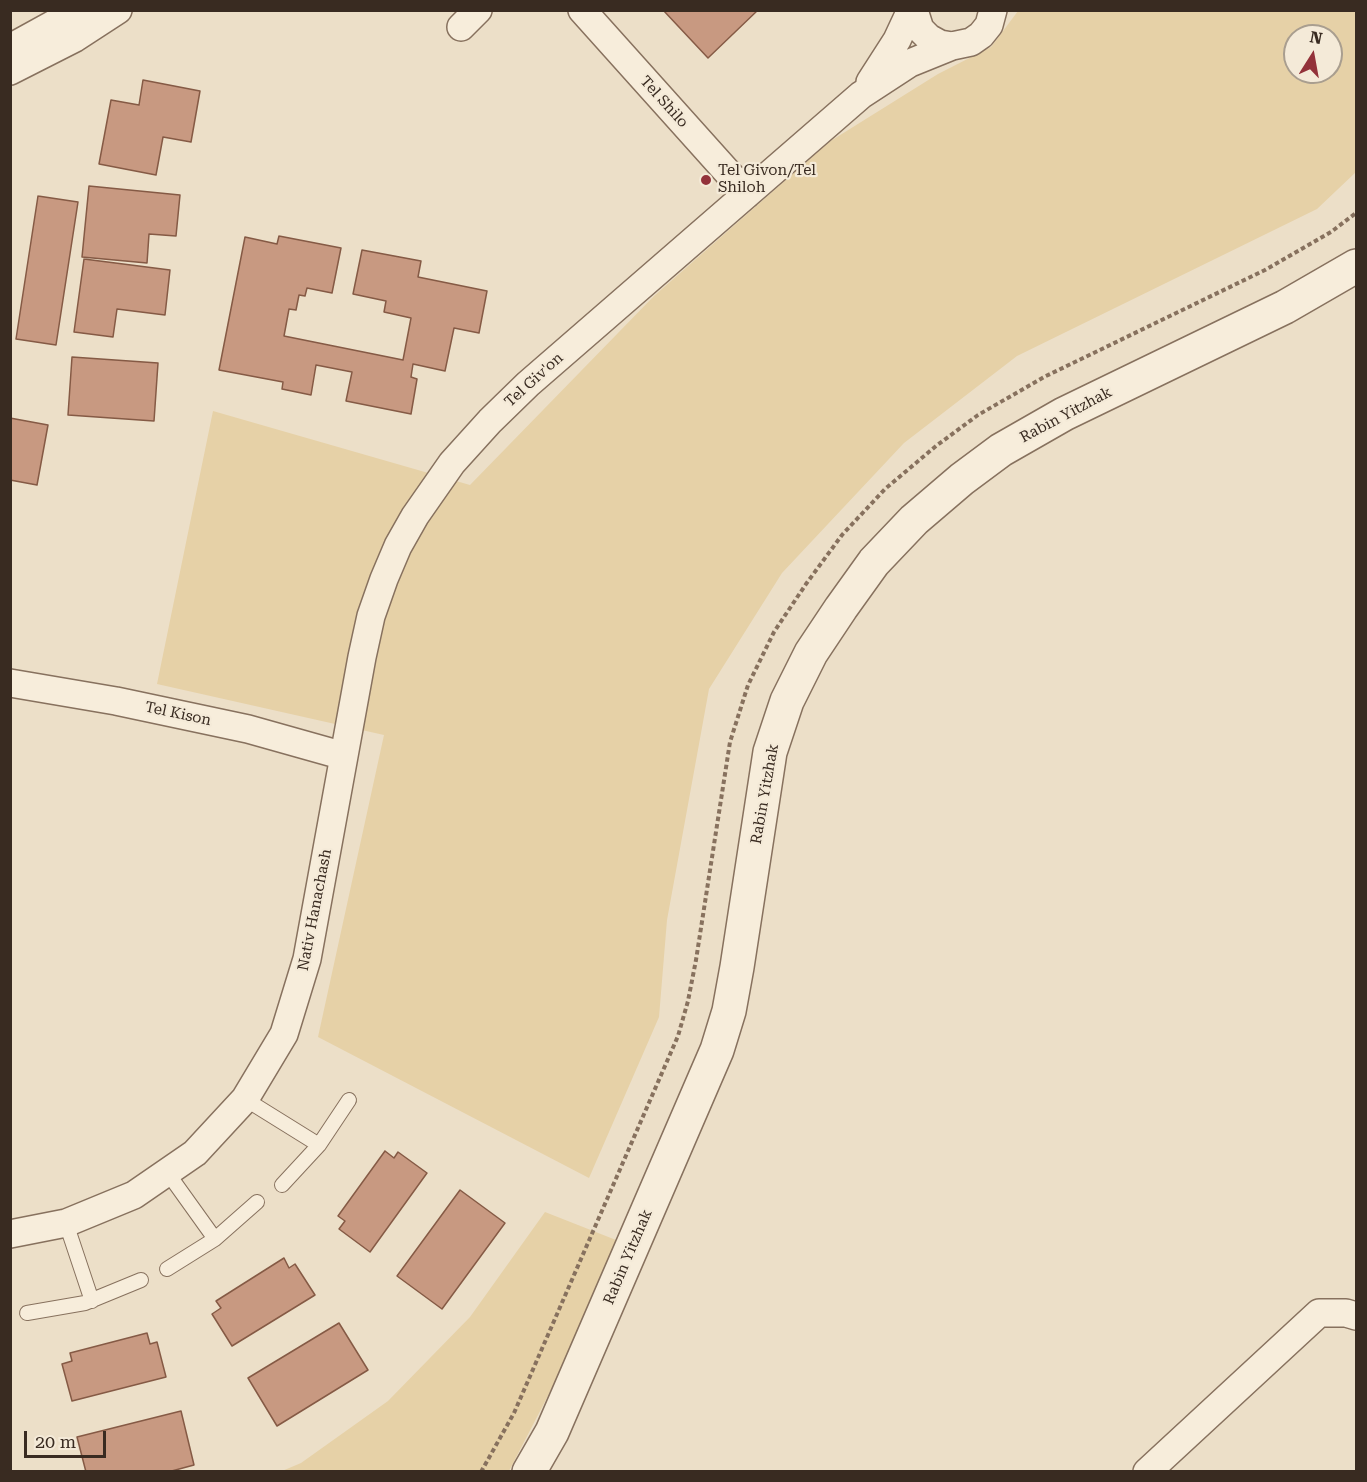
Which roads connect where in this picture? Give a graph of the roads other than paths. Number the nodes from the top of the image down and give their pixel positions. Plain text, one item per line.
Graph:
1 (79, 10) edge
2 (118, 10) edge
3 (582, 10) edge
4 (912, 10) edge
5 (993, 10) edge
6 (952, 46) junction
7 (10, 48) edge
8 (10, 71) edge
9 (861, 95) junction
10 (747, 194) junction
11 (1356, 266) edge
12 (10, 682) edge
13 (344, 756) junction
14 (245, 1099) junction
15 (349, 1100) dead end
16 (319, 1145) junction
17 (167, 1172) junction
18 (282, 1185) dead end
19 (256, 1202) dead end
20 (66, 1224) junction
21 (10, 1234) edge
22 (215, 1239) junction
23 (167, 1269) dead end
24 (141, 1280) dead end
25 (92, 1301) junction
26 (27, 1313) dead end
27 (1356, 1316) edge
28 (529, 1472) edge
29 (1148, 1472) edge

1 - 7 street
2 - 8 street
3 - 10 street, Tel Shilo
4 - 6 street
4 - 9 street, Tel Giv'on
5 - 6 street, Tel Giv'on
6 - 9 street, Tel Giv'on
9 - 10 street, Tel Giv'on
10 - 13 street, Tel Giv'on
11 - 28 street, Rabin Yitzhak
12 - 13 street, Tel Kison
13 - 14 street, Nativ Hanachash
14 - 16 lane
14 - 17 street, Nativ Hanachash
15 - 16 lane
16 - 18 lane
17 - 20 street, Nativ Hanachash
17 - 22 lane
19 - 22 lane
20 - 21 street, Nativ Hanachash
20 - 25 lane
22 - 23 lane
24 - 25 lane
25 - 26 lane
27 - 29 street

